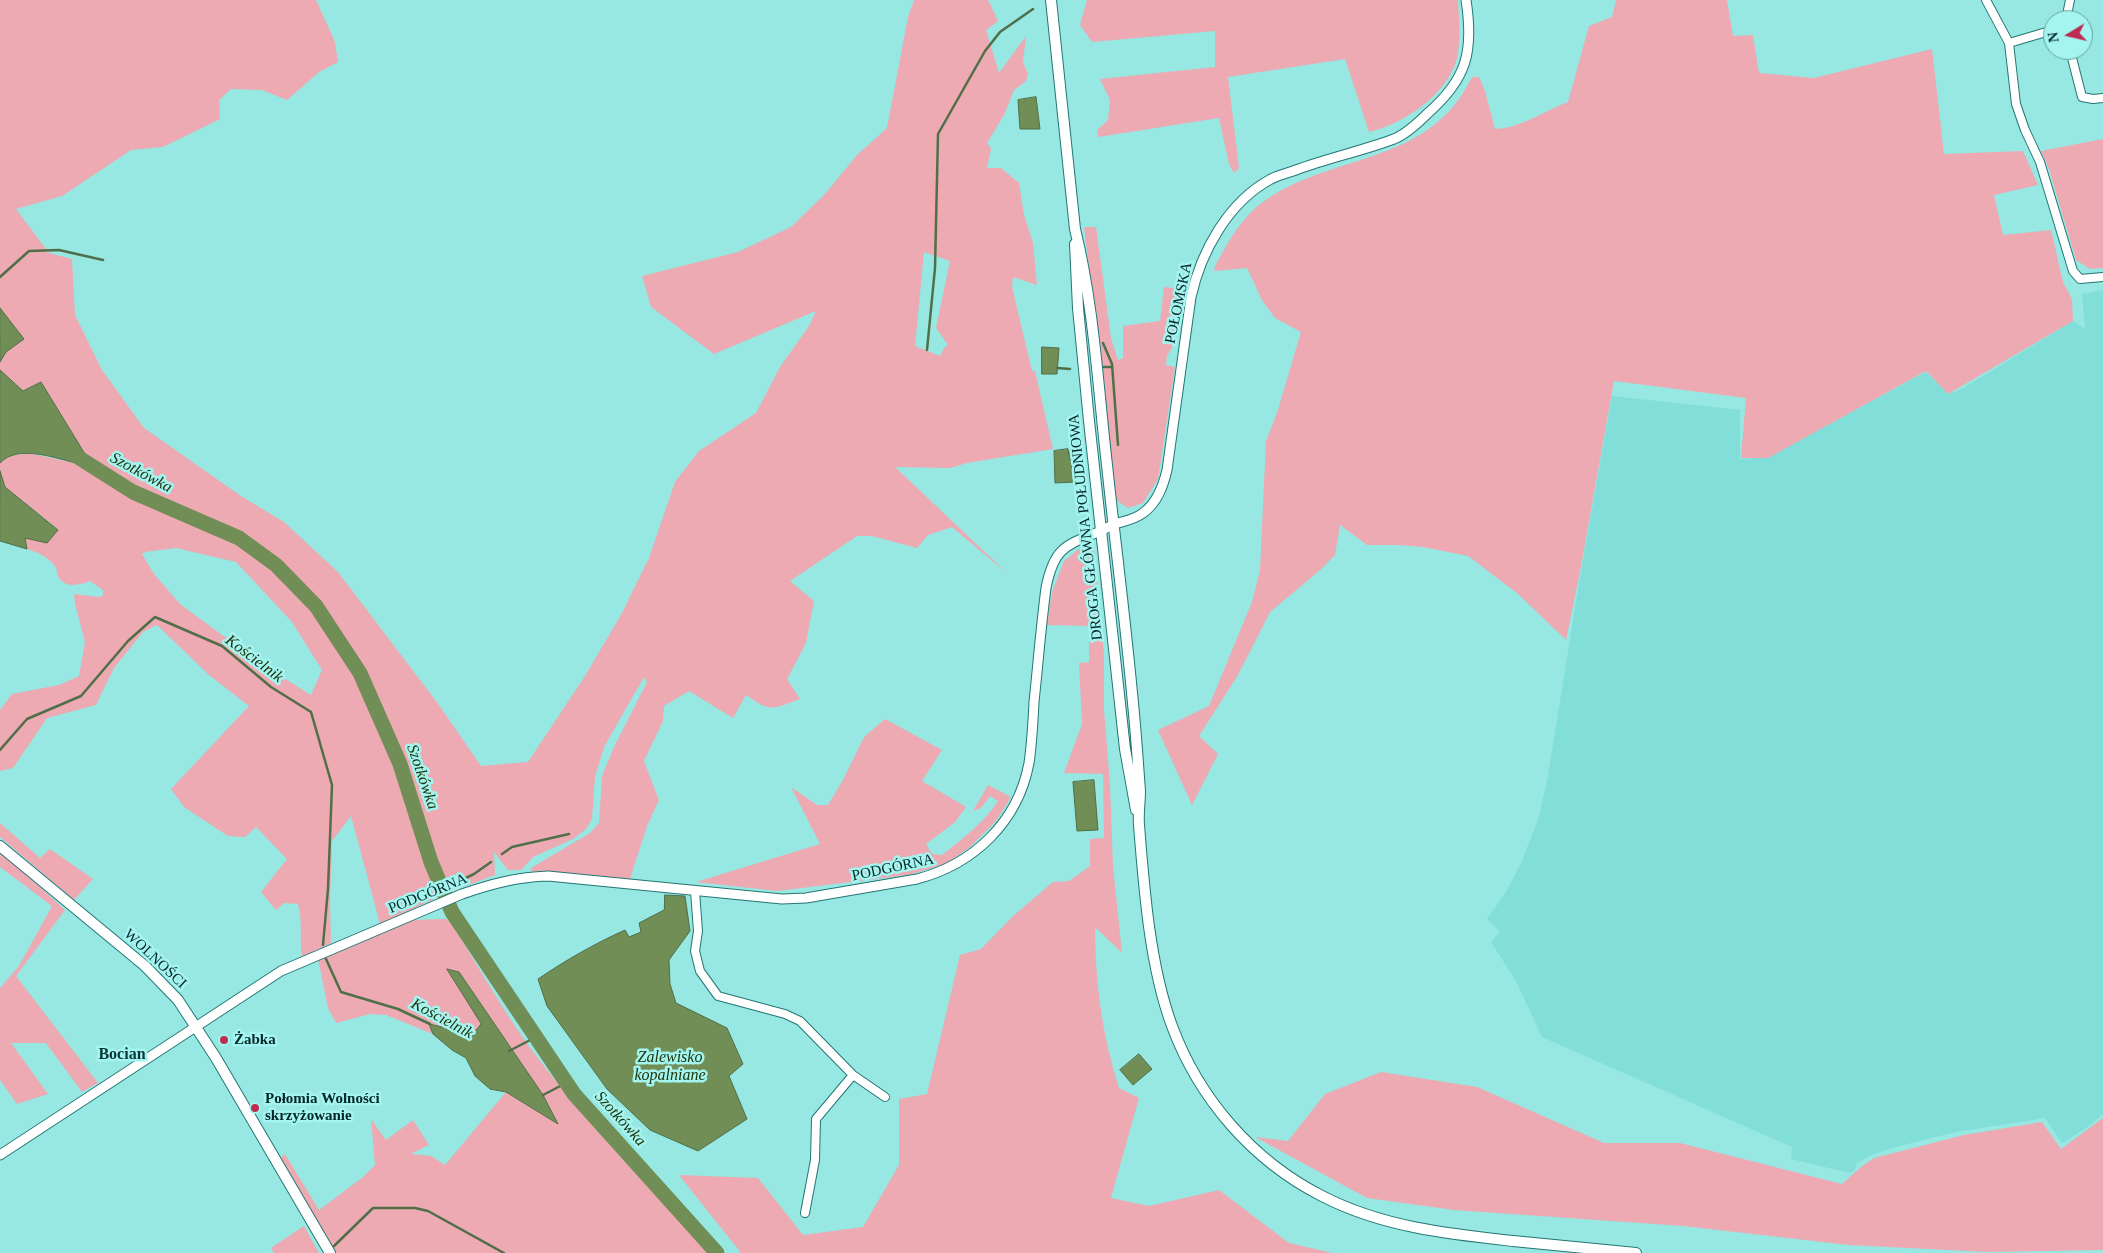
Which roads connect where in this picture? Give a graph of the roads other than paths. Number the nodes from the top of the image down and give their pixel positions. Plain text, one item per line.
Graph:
1 (1051, 0) edge
2 (1466, 0) edge
3 (1986, 0) edge
4 (2043, 33) edge
5 (2009, 43) junction
6 (2073, 60) edge
7 (2103, 98) edge
8 (1075, 229) junction
9 (2103, 277) edge
10 (1113, 524) junction
11 (1101, 531) junction
12 (1041, 633) joint
13 (1139, 821) junction
14 (0, 846) edge
15 (695, 891) junction
16 (195, 1026) junction
17 (853, 1074) junction
18 (885, 1097) dead end
19 (0, 1155) edge
20 (805, 1213) dead end
21 (330, 1253) edge
22 (1636, 1253) edge

1 - 8 main road, DROGA GŁÓWNA POŁUDNIOWA
2 - 10 street, POŁOMSKA
3 - 5 street
4 - 5 street
5 - 9 street
6 - 7 street
8 - 10 main road, DROGA GŁÓWNA POŁUDNIOWA
8 - 11 main road, DROGA GŁÓWNA POŁUDNIOWA
10 - 11 street, POŁOMSKA
10 - 13 main road, DROGA GŁÓWNA POŁUDNIOWA
11 - 12 street, POŁOMSKA
11 - 13 main road, DROGA GŁÓWNA POŁUDNIOWA
12 - 15 street, PODGÓRNA
13 - 22 main road, DROGA GŁÓWNA POŁUDNIOWA
14 - 16 main road, WOLNOŚCI
15 - 16 street, PODGÓRNA
15 - 17 street
16 - 19 street, PODGÓRNA
16 - 21 main road, WOLNOŚCI
17 - 18 street
17 - 20 street

